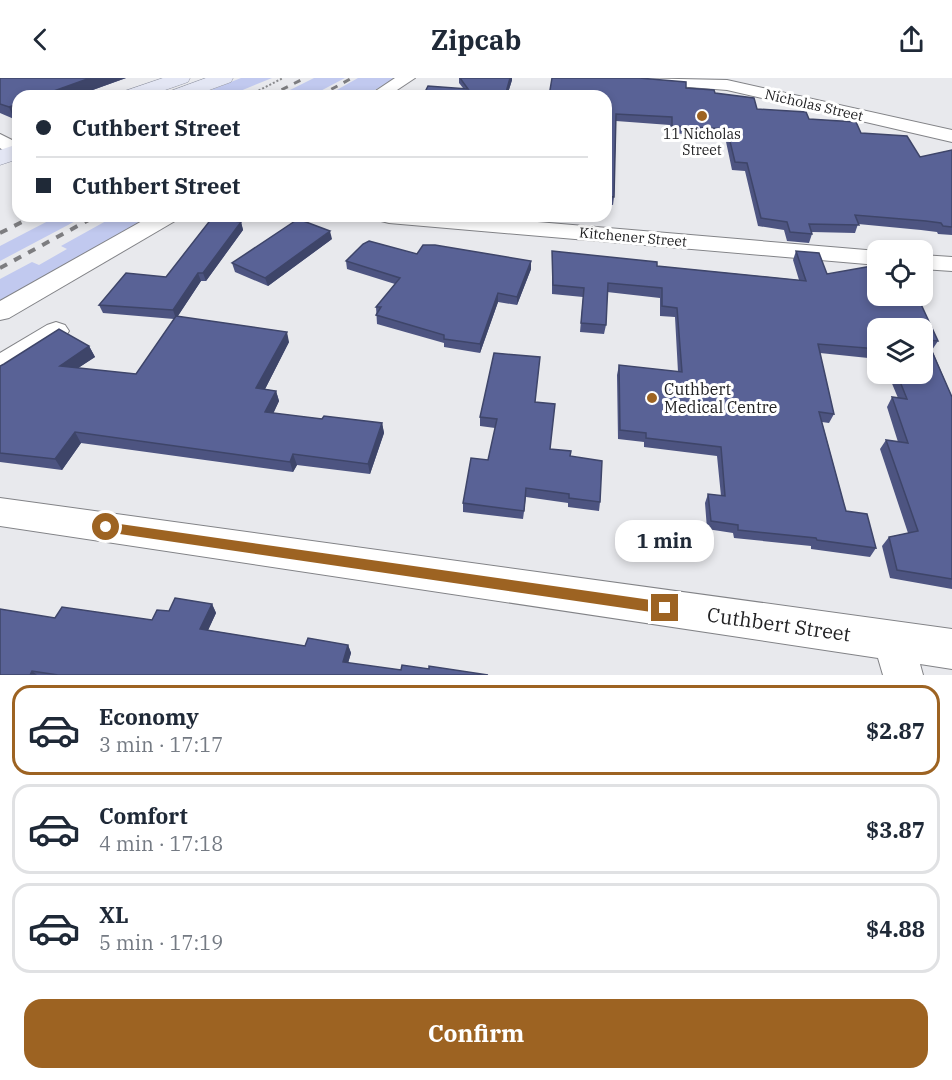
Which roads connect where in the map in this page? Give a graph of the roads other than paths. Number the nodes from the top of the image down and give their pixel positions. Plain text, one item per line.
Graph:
1 (181, 78) edge
2 (224, 78) edge
3 (407, 78) edge
4 (638, 78) edge
5 (700, 80) edge
6 (146, 90) edge
7 (191, 90) edge
8 (386, 90) edge
9 (952, 136) edge
10 (157, 222) edge
11 (459, 222) edge
12 (867, 257) edge
13 (0, 312) edge
14 (56, 331) edge
15 (0, 366) edge
16 (0, 512) edge
17 (952, 649) edge
18 (898, 658) edge

1 - 6 main road
2 - 7 main road
3 - 8 street
4 - 5 street, Nicholas Street
5 - 9 street, Nicholas Street
10 - 13 street
11 - 12 street, Kitchener Street
14 - 15 street
16 - 18 street, Cuthbert Street
17 - 18 street, Cuthbert Street

